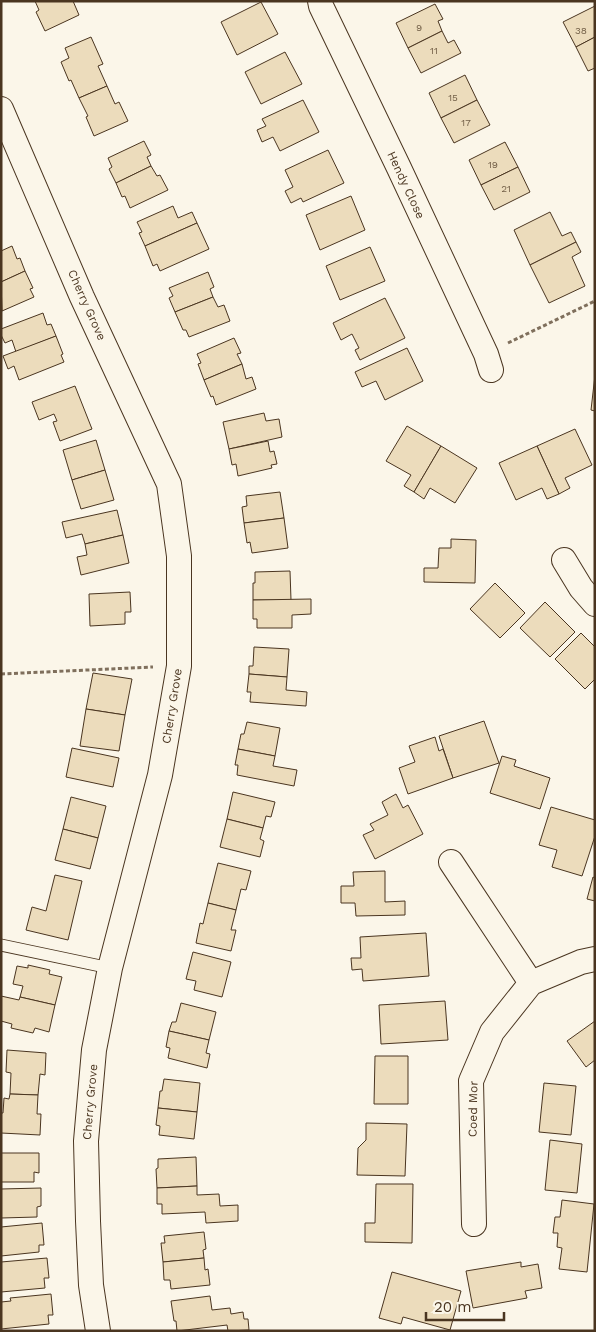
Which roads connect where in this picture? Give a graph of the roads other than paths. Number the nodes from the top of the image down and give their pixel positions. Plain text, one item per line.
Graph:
1 (320, 1) edge
2 (1, 109) edge
3 (488, 362) road end
4 (564, 560) dead end
5 (590, 590) edge
6 (451, 862) dead end
7 (1, 945) edge
8 (595, 959) edge
9 (110, 968) junction
10 (531, 983) junction
11 (474, 1224) dead end
12 (98, 1331) edge

1 - 3 street, Hendy Close
2 - 9 street, Cherry Grove
4 - 5 street
6 - 10 street
7 - 9 lane
8 - 10 street, Coed Mor
9 - 12 street, Cherry Grove
10 - 11 street, Coed Mor

